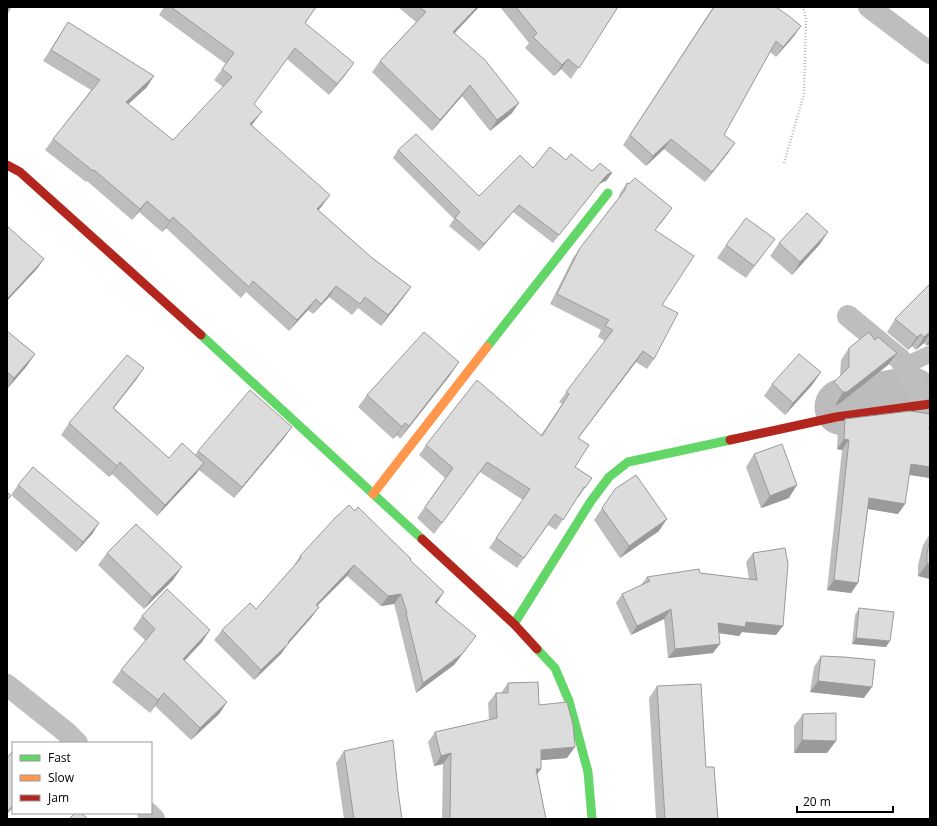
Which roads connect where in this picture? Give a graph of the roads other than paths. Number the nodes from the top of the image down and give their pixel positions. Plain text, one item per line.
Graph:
1 (869, 7) edge
2 (930, 53) edge
3 (7, 165) edge
4 (608, 193) dead end
5 (848, 316) dead end
6 (930, 354) edge
7 (904, 366) junction
8 (928, 404) edge
9 (373, 494) junction
10 (514, 624) junction
11 (7, 685) edge
12 (76, 742) edge
13 (592, 819) edge

1 - 2 street
3 - 9 street
4 - 9 street
5 - 7 street
6 - 7 lane
7 - 8 street
8 - 10 street
9 - 10 street
10 - 13 street
11 - 12 street

